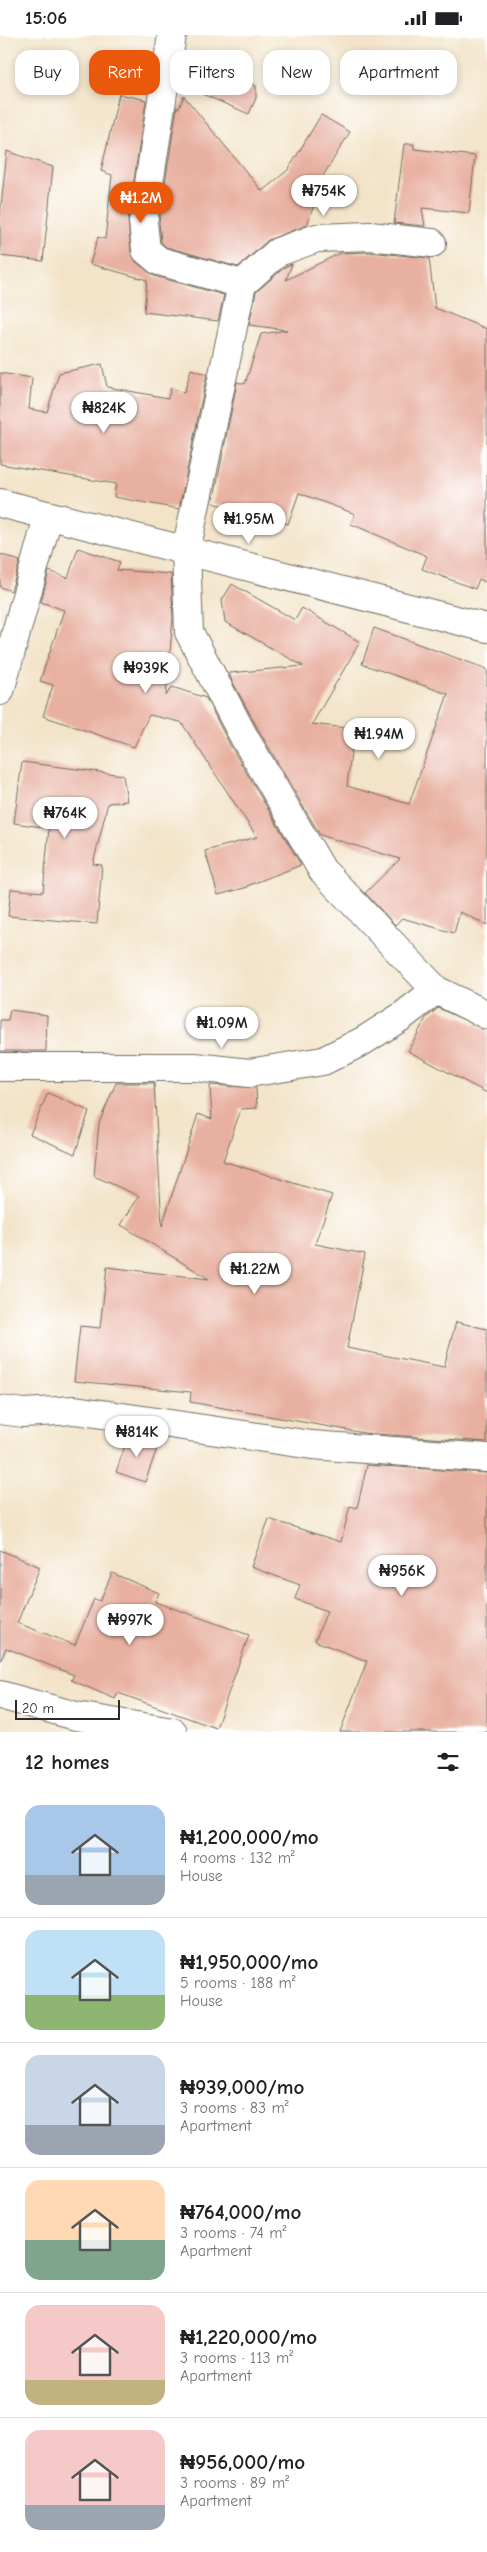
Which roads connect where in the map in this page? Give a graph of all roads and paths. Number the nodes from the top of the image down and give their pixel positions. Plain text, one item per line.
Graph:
1 (172, 35) edge
2 (432, 243) dead end
3 (242, 284) junction
4 (0, 503) edge
5 (48, 517) junction
6 (186, 551) junction
7 (487, 628) edge
8 (0, 691) edge
9 (436, 990) junction
10 (487, 1015) edge
11 (0, 1067) edge
12 (0, 1410) edge
13 (487, 1458) edge
14 (0, 1695) edge
15 (173, 1732) edge

1 - 3 street
2 - 3 street
3 - 6 street
4 - 5 street
5 - 6 street
5 - 8 street
6 - 7 street
6 - 9 street
9 - 10 street
9 - 11 street
12 - 13 street
14 - 15 street

